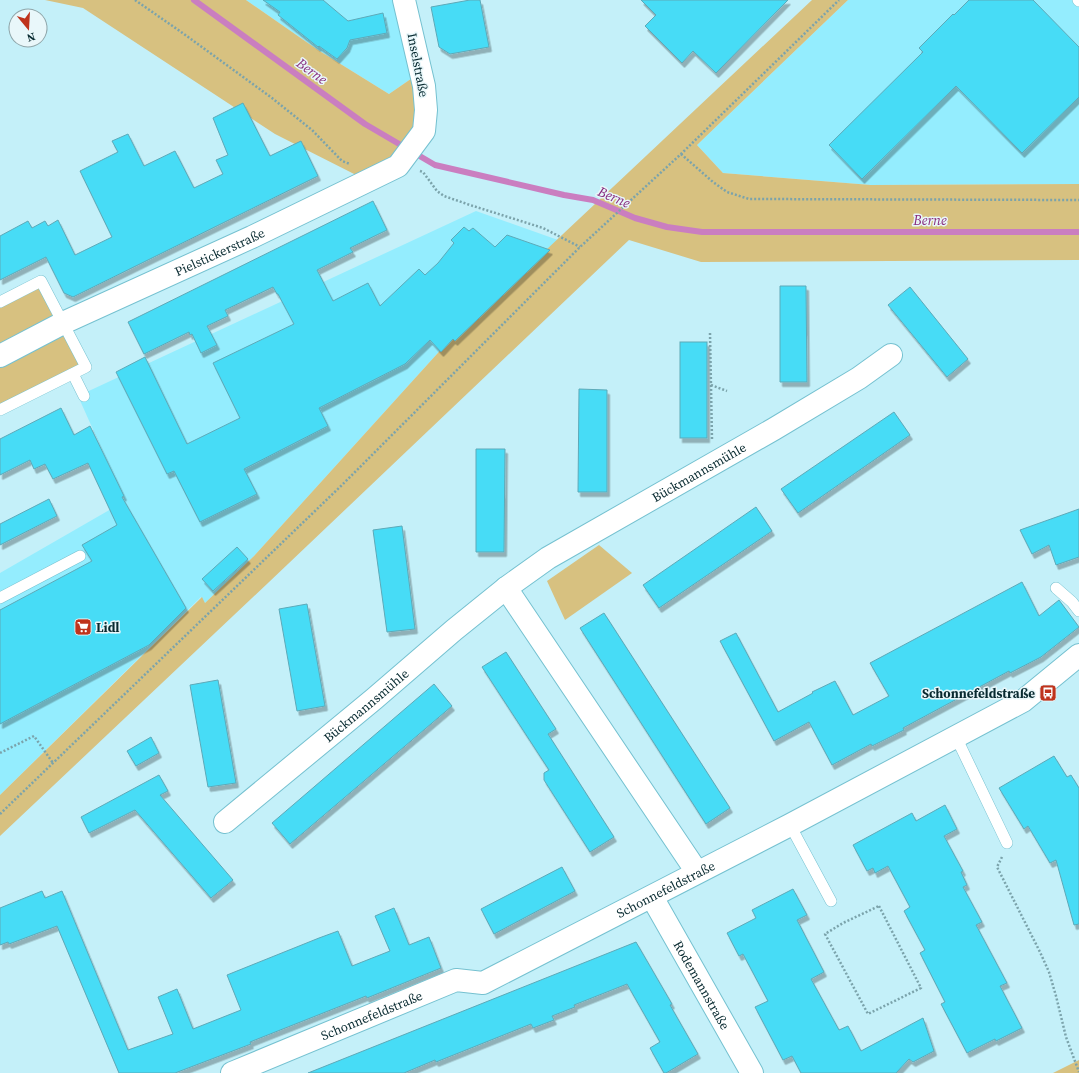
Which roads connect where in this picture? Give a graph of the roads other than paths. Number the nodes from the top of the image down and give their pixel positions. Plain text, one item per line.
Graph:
1 (404, 0) edge
2 (424, 131) joint
3 (0, 302) edge
4 (63, 323) junction
5 (891, 355) dead end
6 (0, 356) edge
7 (73, 374) junction
8 (84, 396) dead end
9 (0, 410) edge
10 (80, 556) dead end
11 (506, 588) junction
12 (1056, 588) dead end
13 (0, 598) edge
14 (1079, 611) edge
15 (1079, 655) edge
16 (956, 737) junction
17 (225, 822) dead end
18 (790, 825) junction
19 (1007, 843) road end
20 (697, 872) junction
21 (652, 897) junction
22 (831, 901) dead end
23 (232, 1073) edge
24 (752, 1073) edge

1 - 2 street, Inselstraße
2 - 4 street, Pielstickerstraße
3 - 4 lane
4 - 6 street, Pielstickerstraße
4 - 7 lane
5 - 11 street, Bückmannsmühle
7 - 8 lane
7 - 9 lane
10 - 13 lane
11 - 17 street, Bückmannsmühle
11 - 20 street
12 - 14 lane
15 - 16 street, Schonnefeldstraße
16 - 18 street, Schonnefeldstraße
16 - 19 lane
18 - 20 street, Schonnefeldstraße
18 - 22 lane
20 - 21 street, Schonnefeldstraße
21 - 23 street, Schonnefeldstraße
21 - 24 street, Rodemannstraße

